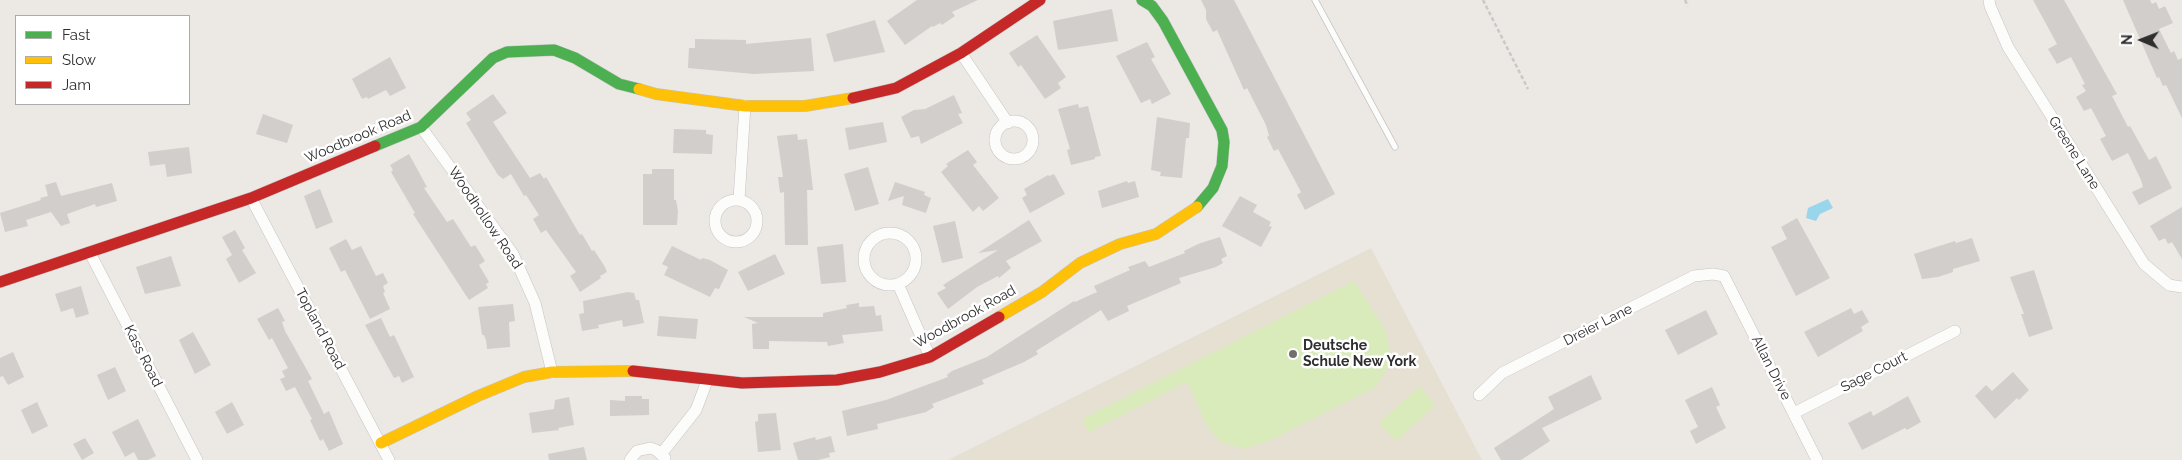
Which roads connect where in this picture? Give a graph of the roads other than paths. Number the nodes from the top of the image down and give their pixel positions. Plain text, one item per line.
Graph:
1 (1040, 0) edge
2 (1142, 0) edge
3 (1315, 0) edge
4 (1989, 0) edge
5 (961, 53) junction
6 (744, 106) junction
7 (1008, 123) dead end
8 (421, 127) junction
9 (1395, 147) dead end
10 (251, 198) junction
11 (739, 200) dead end
12 (90, 253) junction
13 (1724, 276) joint
14 (0, 282) edge
15 (898, 284) junction
16 (2182, 287) edge
17 (1955, 331) dead end
18 (930, 357) junction
19 (552, 372) junction
20 (707, 381) junction
21 (1479, 395) dead end
22 (1794, 413) junction
23 (380, 443) junction
24 (664, 457) edge
25 (197, 460) edge
26 (389, 460) edge
27 (630, 460) edge
28 (1816, 460) edge

1 - 5 street, Woodbrook Road
2 - 18 street, Woodbrook Road
3 - 9 lane
4 - 16 street, Greene Lane
5 - 6 street, Woodbrook Road
5 - 7 street
6 - 8 street, Woodbrook Road
6 - 11 street
8 - 10 street, Woodbrook Road
8 - 19 street, Woodhollow Road
10 - 12 street, Woodbrook Road
10 - 23 street, Topland Road
12 - 14 street, Woodbrook Road
12 - 25 street, Kass Road
13 - 21 street, Dreier Lane
13 - 22 street, Allan Drive
15 - 15 street
15 - 18 street
17 - 22 street, Sage Court
18 - 20 street, Woodbrook Road
19 - 20 street, Woodbrook Road
19 - 23 street, Woodbrook Road
20 - 24 street
22 - 28 street, Allan Drive
23 - 26 street, Topland Road
24 - 27 street

